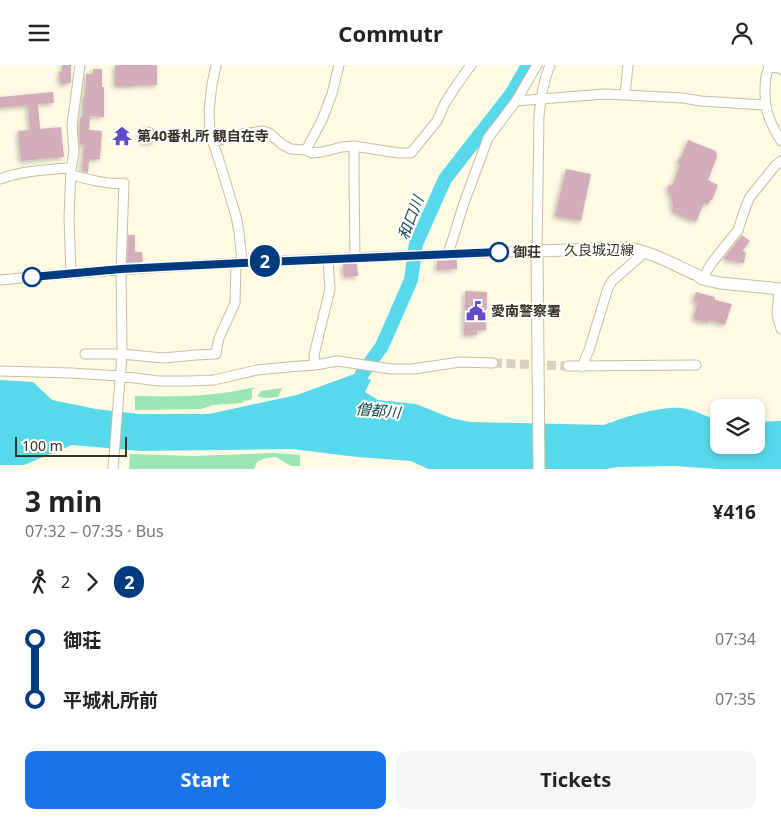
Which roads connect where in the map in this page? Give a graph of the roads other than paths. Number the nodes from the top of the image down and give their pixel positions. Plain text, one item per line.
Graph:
1 (80, 65) edge
2 (216, 65) edge
3 (339, 65) edge
4 (471, 65) edge
5 (537, 65) edge
6 (550, 65) edge
7 (628, 65) edge
8 (769, 66) edge
9 (781, 69) edge
10 (625, 95) junction
11 (541, 99) junction
12 (516, 101) junction
13 (765, 105) junction
14 (781, 141) edge
15 (213, 142) junction
16 (354, 146) junction
17 (306, 150) junction
18 (781, 161) edge
19 (71, 172) junction
20 (0, 179) edge
21 (537, 251) junction
22 (645, 252) junction
23 (448, 254) junction
24 (355, 258) junction
25 (328, 259) junction
26 (239, 263) junction
27 (121, 269) junction
28 (71, 274) junction
29 (702, 279) junction
30 (0, 280) edge
31 (780, 289) edge
32 (781, 329) edge
33 (85, 353) dead end
34 (122, 354) junction
35 (493, 363) tunnel mouth
36 (315, 365) junction
37 (696, 365) dead end
38 (568, 366) tunnel mouth
39 (582, 367) junction
40 (0, 371) edge
41 (120, 379) junction
42 (113, 469) edge
43 (539, 469) edge

1 - 19 street
2 - 15 street
3 - 17 street
4 - 16 street
5 - 12 street
6 - 11 street
7 - 10 street
8 - 9 street
8 - 13 street
10 - 11 street
10 - 13 street
11 - 12 street
11 - 21 street
12 - 23 street
13 - 14 street
15 - 17 street
15 - 26 street
16 - 17 street
16 - 24 street
18 - 29 street
19 - 20 street
19 - 27 street
19 - 28 street
21 - 22 main road, 久良城辺線
21 - 23 street
21 - 43 main road
22 - 29 main road, 久良城辺線
22 - 39 street
23 - 24 street
24 - 25 street
25 - 26 street
25 - 36 street
26 - 27 street
26 - 34 street
27 - 28 street
27 - 34 street
28 - 30 street
29 - 31 main road, 久良城辺線
31 - 32 street
33 - 34 street
34 - 41 street
35 - 36 street
36 - 41 street
37 - 39 street
38 - 39 street
40 - 41 street
41 - 42 street

